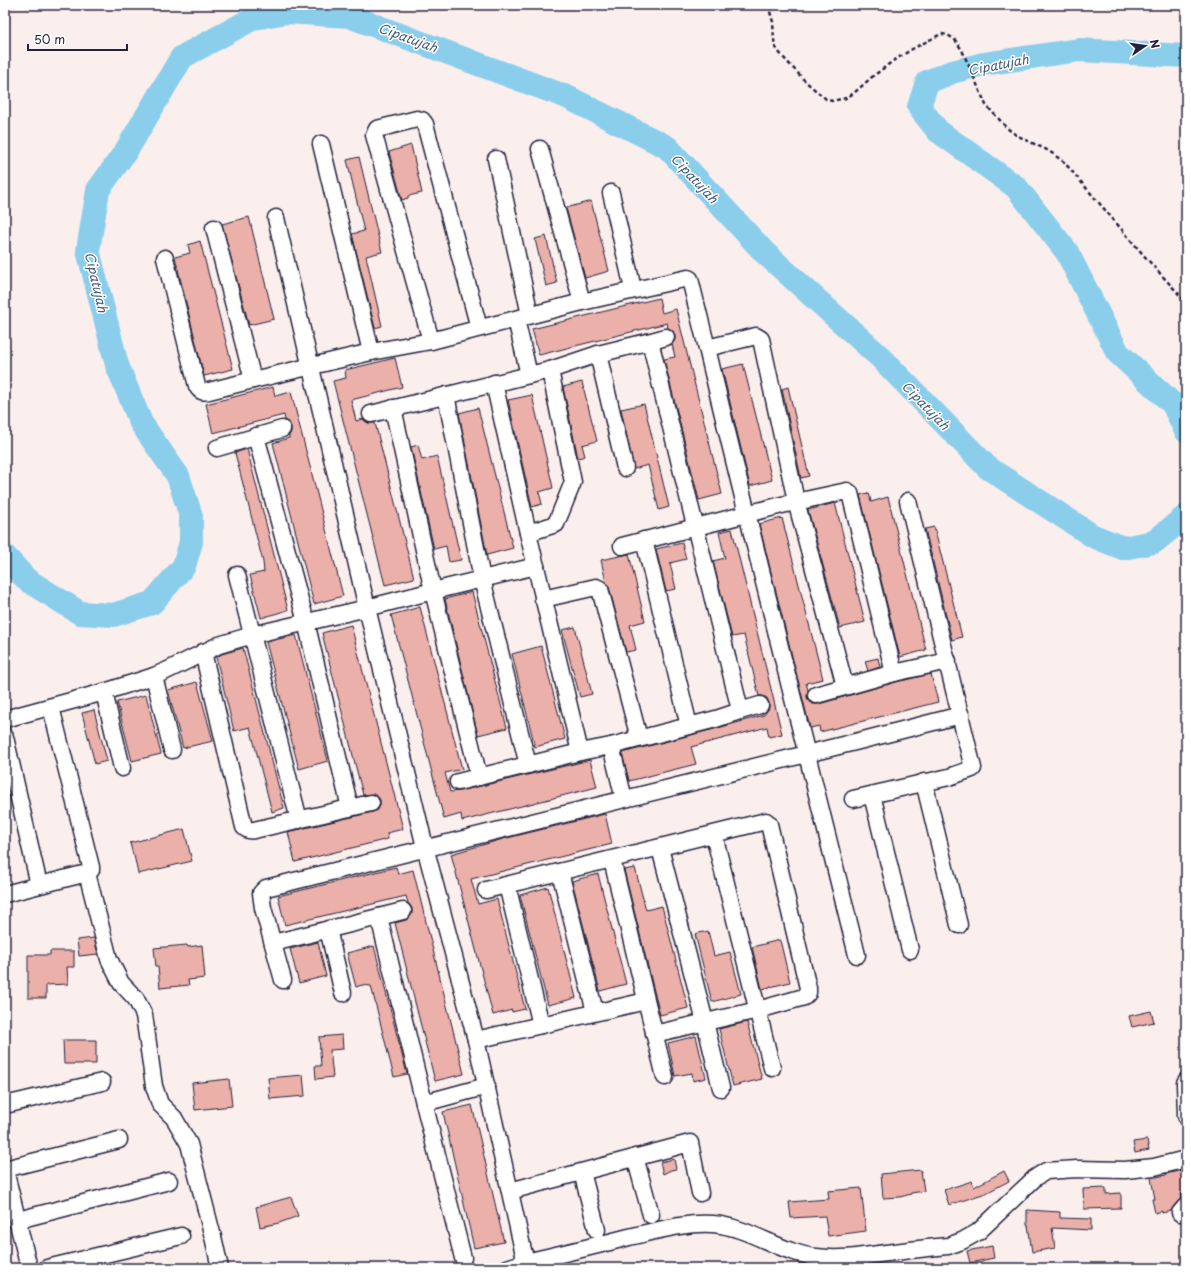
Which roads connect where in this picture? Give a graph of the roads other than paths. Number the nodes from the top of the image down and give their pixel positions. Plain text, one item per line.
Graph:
1 (321, 144) dead end
2 (540, 149) dead end
3 (496, 158) dead end
4 (611, 193) dead end
5 (276, 218) dead end
6 (214, 228) dead end
7 (165, 258) dead end
8 (634, 289) junction
9 (582, 302) junction
10 (523, 317) junction
11 (479, 328) junction
12 (666, 337) dead end
13 (431, 341) junction
14 (648, 342) junction
15 (707, 348) junction
16 (371, 352) junction
17 (598, 354) junction
18 (310, 367) junction
19 (550, 370) junction
20 (529, 375) junction
21 (253, 380) junction
22 (494, 383) junction
23 (446, 396) junction
24 (393, 408) junction
25 (371, 414) dead end
26 (282, 429) dead end
27 (256, 436) junction
28 (217, 448) dead end
29 (625, 468) dead end
30 (796, 501) junction
31 (908, 501) dead end
32 (746, 514) junction
33 (696, 527) junction
34 (528, 532) junction
35 (644, 540) junction
36 (622, 546) dead end
37 (536, 566) junction
38 (237, 575) dead end
39 (482, 579) junction
40 (433, 591) junction
41 (543, 599) junction
42 (367, 608) junction
43 (306, 622) junction
44 (252, 635) junction
45 (204, 652) junction
46 (948, 661) junction
47 (894, 672) junction
48 (154, 676) junction
49 (845, 686) junction
50 (104, 692) junction
51 (816, 695) dead end
52 (760, 706) dead end
53 (51, 707) junction
54 (740, 711) junction
55 (961, 715) junction
56 (5, 719) edge
57 (689, 726) junction
58 (5, 737) edge
59 (639, 738) junction
60 (611, 746) junction
61 (172, 750) dead end
62 (580, 752) junction
63 (808, 754) junction
64 (528, 765) junction
65 (122, 768) dead end
66 (479, 777) junction
67 (458, 782) dead end
68 (924, 782) junction
69 (872, 795) junction
70 (624, 799) junction
71 (853, 799) dead end
72 (371, 803) dead end
73 (350, 808) junction
74 (300, 820) junction
75 (714, 834) junction
76 (425, 847) junction
77 (660, 848) junction
78 (612, 860) junction
79 (560, 872) junction
80 (87, 873) junction
81 (38, 885) junction
82 (507, 885) junction
83 (486, 890) dead end
84 (5, 894) edge
85 (403, 911) dead end
86 (379, 916) junction
87 (959, 925) dead end
88 (328, 929) junction
89 (273, 943) junction
90 (910, 950) dead end
91 (856, 955) dead end
92 (283, 980) dead end
93 (343, 993) dead end
94 (646, 1001) junction
95 (758, 1010) junction
96 (595, 1012) junction
97 (705, 1022) junction
98 (541, 1025) junction
99 (654, 1034) junction
100 (476, 1040) junction
101 (772, 1068) dead end
102 (665, 1077) dead end
103 (1186, 1081) edge
104 (102, 1082) dead end
105 (487, 1086) junction
106 (721, 1088) dead end
107 (424, 1103) junction
108 (5, 1105) edge
109 (1186, 1116) edge
110 (120, 1140) dead end
111 (636, 1157) junction
112 (1186, 1159) edge
113 (5, 1170) edge
114 (582, 1172) junction
115 (169, 1181) dead end
116 (510, 1191) junction
117 (700, 1193) dead end
118 (651, 1215) dead end
119 (18, 1220) junction
120 (597, 1230) dead end
121 (181, 1236) dead end
122 (463, 1258) dead end
123 (527, 1265) edge
124 (29, 1268) edge
125 (47, 1268) edge
126 (220, 1268) edge
127 (507, 1268) edge

1 - 16 street
2 - 9 street
3 - 10 street
4 - 8 street
5 - 18 street
6 - 21 street
7 - 21 street
8 - 9 street
8 - 15 street
9 - 10 street
10 - 11 street
10 - 20 street
11 - 13 street
11 - 13 street
12 - 14 street
13 - 16 street
14 - 17 street
14 - 33 street
15 - 30 street
15 - 32 street
16 - 18 street
17 - 19 street
17 - 29 street
18 - 21 street
18 - 42 street
19 - 20 street
19 - 34 street
20 - 22 street
22 - 23 street
22 - 34 street
23 - 24 street
23 - 39 street
24 - 25 street
24 - 40 street
26 - 27 street
27 - 28 street
27 - 43 street
30 - 32 street
30 - 47 street
30 - 49 street
31 - 46 street
32 - 33 street
32 - 63 street
33 - 35 street
33 - 54 street
34 - 37 street
35 - 36 street
35 - 57 street
37 - 39 street
37 - 41 street
38 - 44 street
39 - 40 street
39 - 64 street
40 - 42 street
40 - 66 street
41 - 59 street
41 - 62 street
42 - 43 street
42 - 76 street
43 - 44 street
43 - 73 street
44 - 45 street
44 - 74 street
45 - 48 street
45 - 74 street
46 - 47 street
46 - 55 street
47 - 49 street
48 - 50 street
48 - 61 street
49 - 51 street
50 - 53 street
50 - 65 street
52 - 54 street
53 - 56 street
53 - 80 street
54 - 57 street
55 - 63 street
55 - 68 street
57 - 59 street
58 - 81 street
59 - 60 street
60 - 62 street
60 - 70 street
62 - 64 street
63 - 70 street
63 - 91 street
64 - 66 street
66 - 67 street
68 - 69 street
68 - 87 street
69 - 71 street
69 - 90 street
70 - 76 street
72 - 73 street
73 - 74 street
75 - 77 street
75 - 95 street
75 - 95 street
76 - 89 street
76 - 100 street
77 - 78 street
77 - 97 street
78 - 79 street
78 - 94 street
79 - 82 street
79 - 96 street
80 - 81 street
80 - 126 street
81 - 84 street
82 - 83 street
82 - 98 street
85 - 86 street
86 - 88 street
86 - 107 street
88 - 89 street
88 - 93 street
89 - 92 street
94 - 96 street
94 - 99 street
95 - 97 street
95 - 101 street
96 - 98 street
97 - 99 street
97 - 106 street
98 - 100 street
99 - 102 street
100 - 105 street
103 - 109 street
104 - 108 street
105 - 107 street
105 - 116 street
107 - 122 street
110 - 113 street
111 - 114 street
111 - 117 street
111 - 118 street
112 - 123 street
113 - 119 street
114 - 116 street
114 - 120 street
115 - 119 street
116 - 123 street
119 - 124 street
121 - 125 street
123 - 127 street

